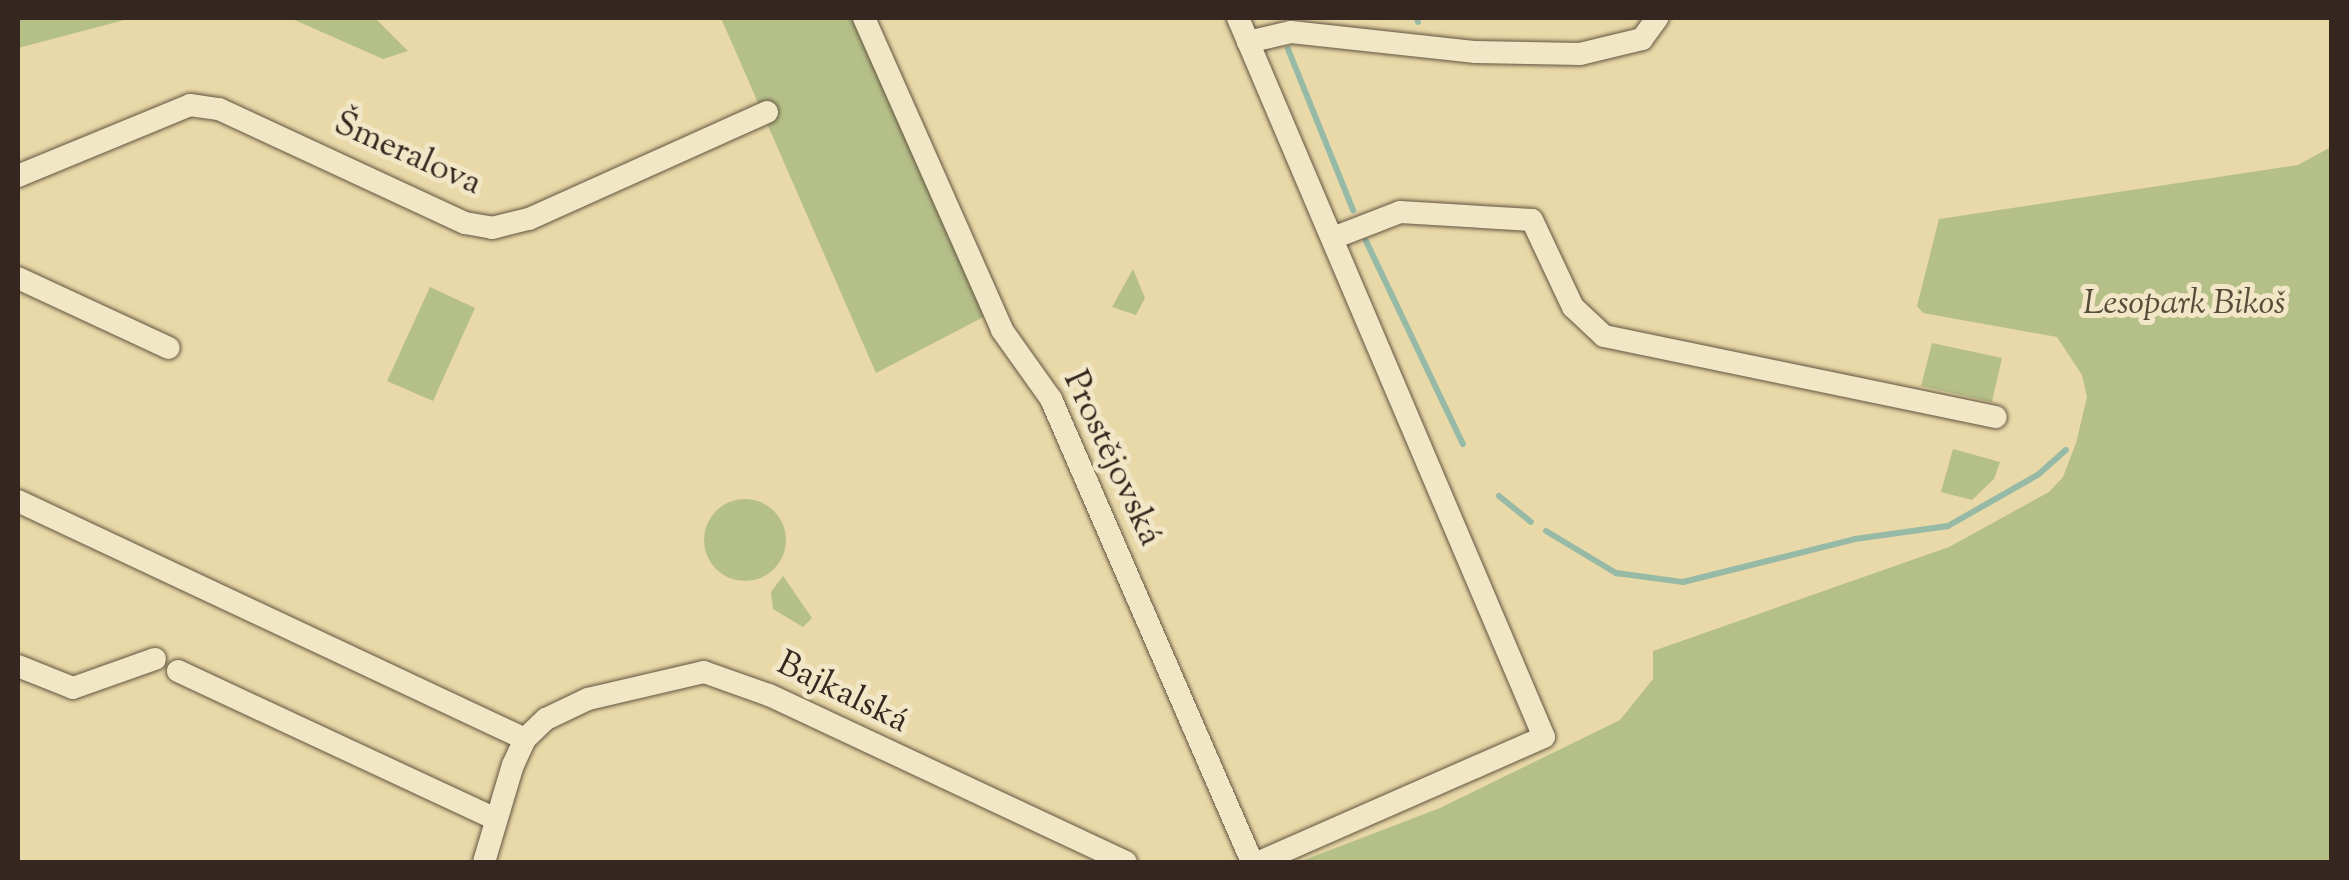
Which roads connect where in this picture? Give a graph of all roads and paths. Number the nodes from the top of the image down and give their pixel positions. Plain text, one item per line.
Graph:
1 (1238, 18) edge
2 (1657, 18) edge
3 (871, 24) edge
4 (1248, 42) junction
5 (767, 112) dead end
6 (18, 176) edge
7 (1333, 238) junction
8 (18, 278) edge
9 (169, 348) dead end
10 (1996, 417) dead end
11 (18, 501) edge
12 (155, 660) dead end
13 (18, 666) edge
14 (178, 671) dead end
15 (525, 739) junction
16 (496, 819) junction
17 (484, 862) edge
18 (1126, 862) edge
19 (1256, 862) edge

1 - 4 street
2 - 4 street
3 - 19 street, Prostějovská
4 - 7 street
5 - 6 street, Šmeralova
7 - 10 street
7 - 19 street
8 - 9 street
11 - 15 street
12 - 13 street
14 - 16 street
15 - 16 street
15 - 18 street, Bajkalská
16 - 17 street

